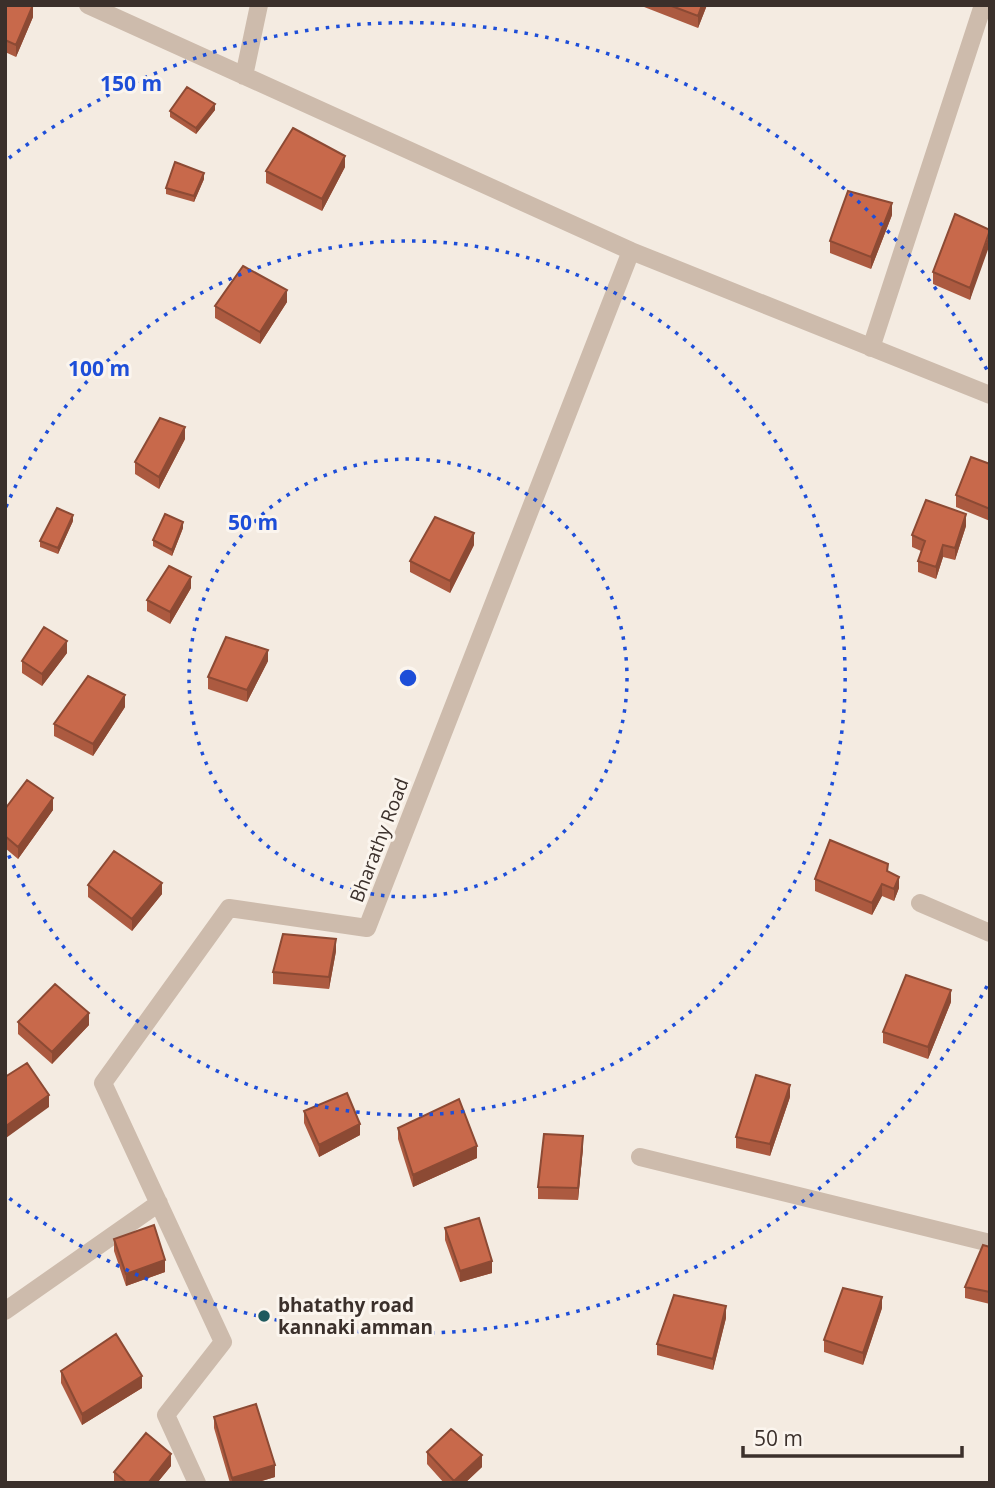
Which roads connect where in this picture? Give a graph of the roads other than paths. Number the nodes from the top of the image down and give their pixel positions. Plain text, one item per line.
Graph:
1 (88, 5) edge
2 (259, 5) edge
3 (983, 5) edge
4 (244, 76) junction
5 (631, 251) junction
6 (871, 348) junction
7 (990, 395) edge
8 (920, 903) dead end
9 (990, 933) edge
10 (640, 1157) dead end
11 (159, 1203) junction
12 (990, 1243) edge
13 (5, 1311) edge
14 (197, 1483) edge

1 - 4 street
2 - 4 street
3 - 6 street
4 - 5 street
5 - 6 street
5 - 11 street, Bharathy Road
6 - 7 street
8 - 9 street
10 - 12 street
11 - 13 street
11 - 14 street, Bharathy Road

